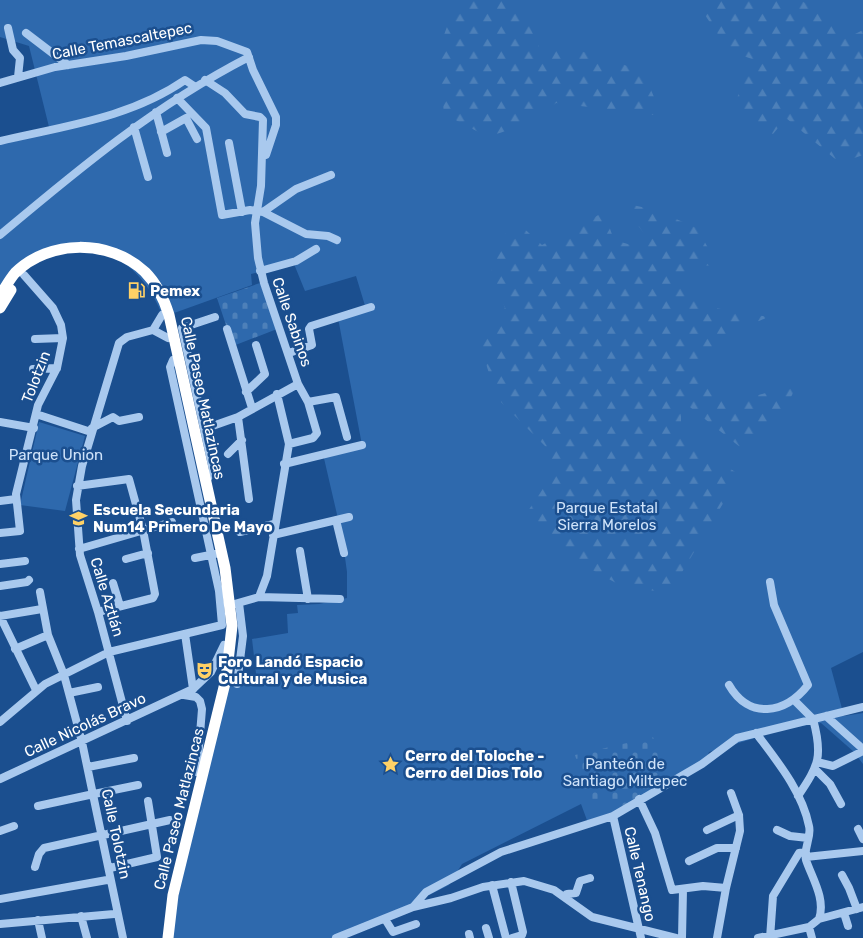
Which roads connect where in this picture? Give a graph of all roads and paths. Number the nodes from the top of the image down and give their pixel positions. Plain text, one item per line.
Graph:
1 (8, 28) dead end
2 (26, 33) dead end
3 (249, 57) junction
4 (68, 65) junction
5 (18, 78) junction
6 (205, 80) junction
7 (0, 83) edge
8 (194, 86) junction
9 (177, 98) junction
10 (156, 112) junction
11 (134, 127) junction
12 (161, 132) junction
13 (197, 139) dead end
14 (0, 141) edge
15 (229, 143) dead end
16 (166, 153) dead end
17 (262, 165) junction
18 (331, 175) dead end
19 (148, 177) dead end
20 (242, 212) junction
21 (260, 212) junction
22 (0, 234) edge
23 (337, 240) dead end
24 (316, 249) dead end
25 (260, 271) junction
26 (24, 275) junction
27 (0, 296) edge
28 (371, 307) dead end
29 (0, 308) edge
30 (162, 315) junction
31 (215, 317) dead end
32 (227, 328) dead end
33 (154, 330) junction
34 (63, 338) junction
35 (168, 338) junction
36 (35, 339) dead end
37 (256, 345) dead end
38 (289, 353) junction
39 (57, 368) junction
40 (33, 369) dead end
41 (298, 384) junction
42 (195, 388) junction
43 (246, 392) junction
44 (277, 394) junction
45 (188, 398) junction
46 (308, 402) junction
47 (252, 408) junction
48 (36, 414) junction
49 (139, 417) dead end
50 (238, 417) junction
51 (0, 422) edge
52 (34, 428) junction
53 (204, 429) junction
54 (92, 430) junction
55 (347, 437) dead end
56 (242, 440) junction
57 (288, 444) junction
58 (362, 445) dead end
59 (228, 454) dead end
60 (284, 464) junction
61 (206, 481) junction
62 (77, 486) junction
63 (16, 499) junction
64 (249, 499) dead end
65 (0, 501) edge
66 (349, 517) dead end
67 (336, 520) junction
68 (172, 522) dead end
69 (274, 524) junction
70 (143, 530) junction
71 (240, 532) dead end
72 (0, 533) edge
73 (273, 535) junction
74 (79, 549) junction
75 (300, 551) dead end
76 (148, 553) junction
77 (344, 553) dead end
78 (213, 554) junction
79 (126, 558) dead end
80 (195, 558) dead end
81 (25, 561) dead end
82 (0, 564) edge
83 (28, 580) dead end
84 (770, 582) dead end
85 (113, 583) dead end
86 (0, 586) edge
87 (40, 592) dead end
88 (259, 597) junction
89 (340, 598) dead end
90 (308, 599) junction
91 (235, 604) junction
92 (120, 606) junction
93 (42, 609) junction
94 (98, 612) junction
95 (0, 616) edge
96 (185, 634) junction
97 (48, 635) junction
98 (224, 645) junction
99 (15, 650) junction
100 (109, 652) junction
101 (64, 675) junction
102 (237, 684) dead end
103 (728, 685) dead end
104 (98, 687) dead end
105 (193, 689) junction
106 (36, 690) junction
107 (69, 694) junction
108 (182, 695) junction
109 (794, 700) junction
110 (863, 707) edge
111 (826, 716) junction
112 (813, 719) junction
113 (127, 721) junction
114 (0, 722) edge
115 (756, 732) junction
116 (80, 740) junction
117 (863, 750) edge
118 (134, 758) dead end
119 (816, 765) junction
120 (88, 768) junction
121 (0, 769) edge
122 (197, 772) junction
123 (2, 778) edge
124 (138, 785) dead end
125 (731, 793) dead end
126 (92, 795) junction
127 (798, 796) junction
128 (639, 799) junction
129 (148, 801) dead end
130 (841, 804) dead end
131 (38, 806) dead end
132 (739, 815) junction
133 (613, 816) junction
134 (170, 820) dead end
135 (152, 824) junction
136 (14, 826) dead end
137 (858, 829) dead end
138 (707, 830) dead end
139 (777, 830) dead end
140 (0, 831) edge
141 (100, 835) junction
142 (808, 838) junction
143 (863, 840) edge
144 (736, 848) junction
145 (863, 852) edge
146 (806, 855) junction
147 (689, 861) dead end
148 (35, 867) dead end
149 (110, 868) junction
150 (842, 875) dead end
151 (590, 878) dead end
152 (107, 880) junction
153 (511, 882) junction
154 (492, 885) junction
155 (726, 888) junction
156 (683, 890) junction
157 (567, 894) dead end
158 (0, 899) edge
159 (413, 907) junction
160 (860, 908) edge
161 (844, 913) junction
162 (114, 914) junction
163 (81, 916) junction
164 (385, 919) junction
165 (819, 919) junction
166 (38, 920) junction
167 (0, 924) edge
168 (416, 924) dead end
169 (848, 926) dead end
170 (809, 927) junction
171 (486, 928) dead end
172 (638, 929) junction
173 (770, 937) edge
174 (42, 938) edge
175 (87, 938) edge
176 (118, 938) edge
177 (123, 938) edge
178 (162, 938) edge
179 (168, 938) edge
180 (336, 938) edge
181 (489, 938) edge
182 (506, 938) edge
183 (512, 938) edge
184 (640, 938) edge
185 (676, 938) edge
186 (682, 938) edge
187 (717, 938) edge
188 (758, 938) edge
189 (812, 938) edge

1 - 5 street
2 - 4 street
3 - 4 street, Calle Temascaltepec
3 - 6 street
3 - 17 street
4 - 5 street, Calle Temascaltepec
5 - 7 street, Calle Temascaltepec
6 - 8 street
6 - 17 street
8 - 9 street
8 - 14 street
9 - 10 street
9 - 20 street
10 - 11 street
10 - 12 street
11 - 19 street
11 - 22 street
12 - 13 street
12 - 16 street
15 - 20 street
17 - 21 street, Calle Sabinos
18 - 21 street
20 - 21 street
21 - 23 street
21 - 25 street, Calle Sabinos
24 - 25 street
25 - 38 street, Calle Sabinos
26 - 29 highway, Calle Paseo Matlazincas
26 - 30 highway, Calle Paseo Matlazincas
26 - 34 street, Tolotzin
27 - 45 highway, Calle Paseo Matlazincas
28 - 38 street
30 - 33 street
30 - 35 highway, Calle Paseo Matlazincas
31 - 42 street
32 - 43 street
33 - 35 street
33 - 54 street, Calle Aztlán
34 - 36 street
34 - 39 street, Tolotzin
35 - 78 highway, Calle Paseo Matlazincas
37 - 43 street
38 - 41 street, Calle Sabinos
39 - 40 street
39 - 48 street, Tolotzin
41 - 44 street, Calle Sabinos
41 - 46 street
42 - 45 street
42 - 53 street
43 - 47 street
44 - 47 street, Calle Sabinos
44 - 57 street
45 - 61 highway, Calle Paseo Matlazincas
46 - 55 street
46 - 57 street
47 - 50 street, Calle Sabinos
48 - 52 street, Tolotzin
48 - 54 street
49 - 54 street
50 - 53 street, Calle Sabinos
50 - 56 street
51 - 52 street
52 - 63 street, Tolotzin
53 - 61 street
54 - 62 street, Calle Aztlán
56 - 59 street
56 - 64 street
57 - 60 street
58 - 60 street
60 - 69 street
61 - 91 highway, Calle Paseo Matlazincas
62 - 70 street
62 - 74 street, Calle Aztlán
63 - 65 street
63 - 72 street
66 - 67 street
67 - 73 street
67 - 77 street
68 - 70 street
69 - 71 street
69 - 73 street
70 - 74 street
70 - 76 street
73 - 88 street
74 - 94 street, Calle Aztlán
75 - 90 street
76 - 79 street
76 - 92 street
78 - 80 street
78 - 96 street
78 - 98 highway, Calle Paseo Matlazincas
81 - 82 street
83 - 86 street
84 - 109 street
85 - 92 street
87 - 93 street, Calle Tolotzin
88 - 90 street
88 - 91 street
89 - 90 street
91 - 102 street
91 - 179 highway, Calle Paseo Matlazincas
92 - 94 street
93 - 95 street
93 - 97 street, Calle Tolotzin
94 - 100 street, Calle Aztlán
95 - 99 street
96 - 100 street
96 - 105 street
97 - 99 street
97 - 101 street, Calle Tolotzin
98 - 105 street, Calle Nicolás Bravo
98 - 122 highway, Calle Paseo Matlazincas
99 - 106 street
100 - 101 street
100 - 113 street, Calle Aztlán
101 - 106 street
101 - 107 street, Calle Tolotzin
103 - 109 street
104 - 107 street
105 - 108 street, Calle Nicolás Bravo
106 - 114 street
107 - 116 street, Calle Tolotzin
108 - 113 street, Calle Nicolás Bravo
108 - 122 street
109 - 112 street
110 - 111 street
111 - 112 street
111 - 117 street
112 - 115 street
112 - 119 street
113 - 116 street, Calle Nicolás Bravo
115 - 127 street
115 - 128 street
116 - 120 street, Calle Tolotzin
116 - 123 street, Calle Nicolás Bravo
116 - 126 street, Calle Tolotzin
117 - 119 street
118 - 120 street
119 - 127 street
119 - 130 street
120 - 126 street, Calle Tolotzin
121 - 123 street
122 - 178 highway, Calle Paseo Matlazincas
124 - 126 street
125 - 132 street
126 - 131 street
126 - 141 street, Calle Tolotzin
127 - 142 street
128 - 133 street
128 - 156 street
129 - 135 street
132 - 138 street
132 - 144 street
133 - 159 street
133 - 172 street, Calle Tenango
134 - 135 street
135 - 141 street
135 - 149 street
136 - 140 street
137 - 143 street
139 - 142 street
141 - 148 street
141 - 149 street, Calle Tolotzin
141 - 152 street, Calle Tolotzin
142 - 146 street
144 - 147 street
144 - 155 street
145 - 146 street
146 - 165 street
146 - 173 street
149 - 177 street, Calle Tolotzin
150 - 160 street
151 - 157 street
152 - 158 street
152 - 162 street, Calle Tolotzin
153 - 154 street
153 - 172 street
153 - 183 street
154 - 159 street
154 - 182 street
155 - 156 street
155 - 187 street
156 - 186 street
159 - 164 street
160 - 161 street
161 - 165 street
161 - 169 street
162 - 163 street
162 - 176 street, Calle Tolotzin
163 - 166 street
163 - 175 street
164 - 168 street
164 - 180 street
165 - 170 street
166 - 167 street
166 - 174 street
170 - 173 street
170 - 189 street
171 - 181 street
172 - 184 street, Calle Tenango
172 - 185 street
173 - 188 street

